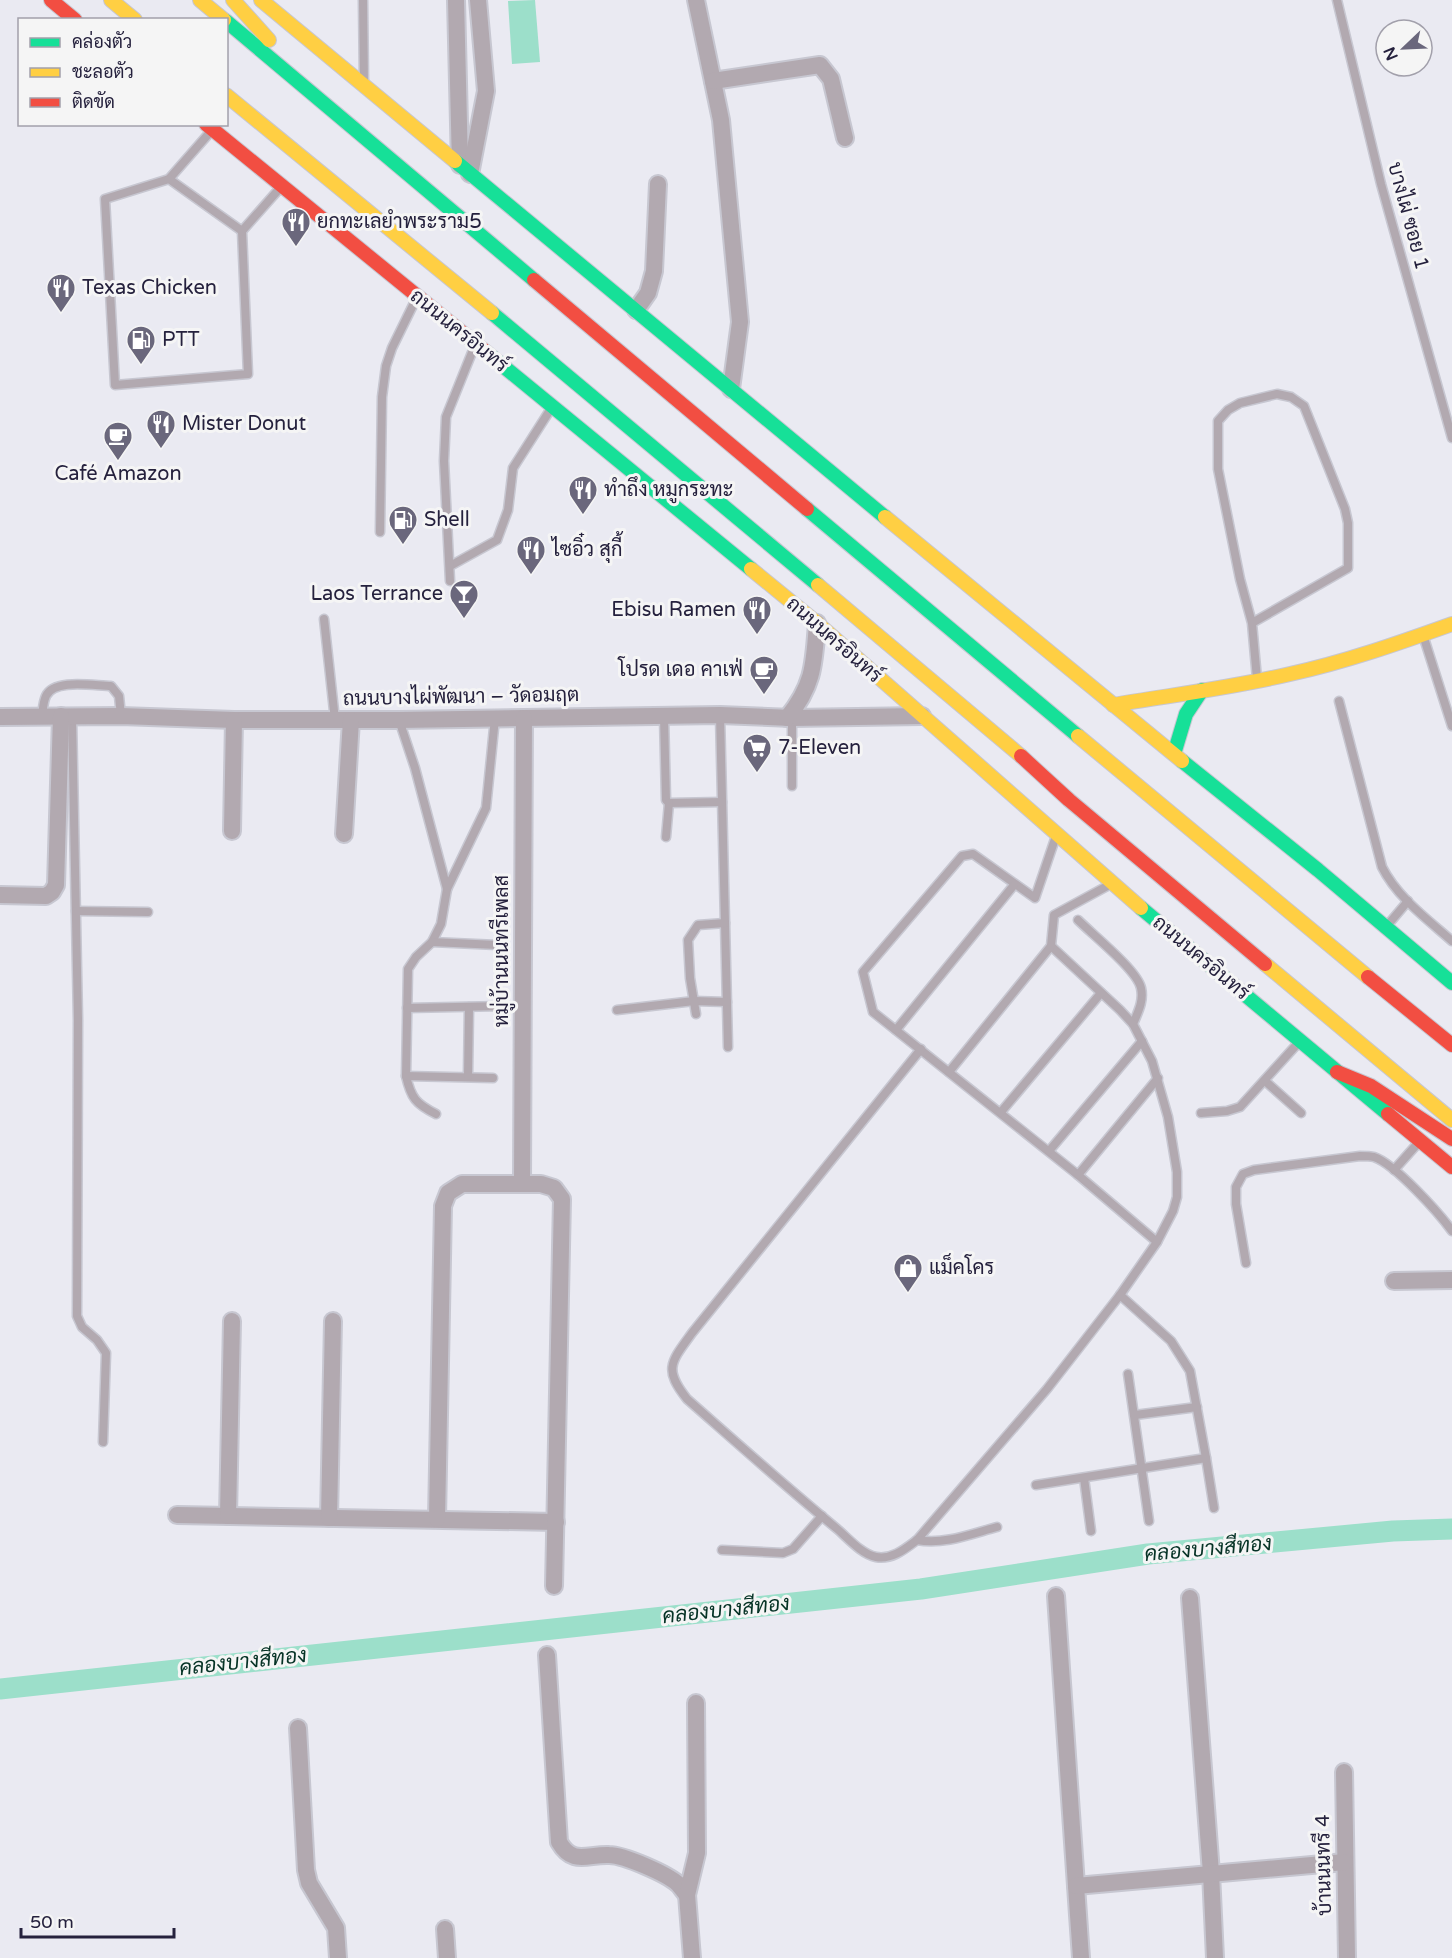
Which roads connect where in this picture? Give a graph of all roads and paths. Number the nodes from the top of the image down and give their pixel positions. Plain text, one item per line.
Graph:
1 (51, 0) edge
2 (111, 0) edge
3 (200, 0) edge
4 (233, 0) edge
5 (261, 0) edge
6 (363, 0) edge
7 (456, 0) edge
8 (478, 0) edge
9 (696, 0) edge
10 (1337, 0) edge
11 (73, 18) edge
12 (133, 18) edge
13 (222, 18) edge
14 (228, 22) edge
15 (713, 81) junction
16 (364, 85) junction
17 (228, 97) edge
18 (331, 107) junction
19 (209, 127) edge
20 (845, 138) dead end
21 (465, 169) junction
22 (169, 179) junction
23 (658, 184) dead end
24 (282, 185) junction
25 (242, 231) junction
26 (417, 297) junction
27 (636, 310) junction
28 (476, 344) junction
29 (731, 389) junction
30 (552, 407) junction
31 (1452, 438) edge
32 (380, 532) dead end
33 (450, 566) junction
34 (450, 581) dead end
35 (324, 619) dead end
36 (817, 623) junction
37 (1252, 623) junction
38 (1452, 624) edge
39 (1423, 634) junction
40 (1257, 681) junction
41 (1202, 690) junction
42 (1339, 701) dead end
43 (1113, 705) junction
44 (720, 715) junction
45 (42, 716) junction
46 (66, 716) junction
47 (121, 716) junction
48 (664, 716) junction
49 (922, 716) junction
50 (0, 717) edge
51 (495, 718) junction
52 (524, 718) junction
53 (790, 718) junction
54 (234, 720) junction
55 (343, 720) junction
56 (399, 720) junction
57 (1452, 726) edge
58 (1174, 754) junction
59 (792, 786) dead end
60 (722, 802) junction
61 (669, 803) junction
62 (232, 831) dead end
63 (345, 834) dead end
64 (1056, 836) junction
65 (666, 837) dead end
66 (1112, 884) junction
67 (1014, 885) junction
68 (447, 889) junction
69 (0, 895) edge
70 (1408, 902) junction
71 (76, 911) junction
72 (148, 912) dead end
73 (1078, 920) dead end
74 (725, 923) junction
75 (1386, 928) junction
76 (1452, 941) edge
77 (432, 942) junction
78 (497, 945) dead end
79 (1051, 946) junction
80 (1451, 980) edge
81 (1101, 993) junction
82 (694, 1001) junction
83 (727, 1002) junction
84 (503, 1006) dead end
85 (469, 1007) junction
86 (407, 1008) junction
87 (616, 1010) dead end
88 (696, 1014) dead end
89 (1133, 1024) junction
90 (896, 1030) junction
91 (1142, 1041) junction
92 (1300, 1041) junction
93 (1452, 1045) edge
94 (728, 1047) dead end
95 (921, 1049) junction
96 (949, 1072) junction
97 (1337, 1072) junction
98 (406, 1077) junction
99 (468, 1077) junction
100 (493, 1078) dead end
101 (1158, 1078) junction
102 (1264, 1081) junction
103 (1001, 1112) junction
104 (1201, 1113) dead end
105 (1301, 1113) dead end
106 (436, 1114) dead end
107 (1452, 1120) edge
108 (1452, 1139) edge
109 (1419, 1142) junction
110 (1049, 1151) junction
111 (1452, 1167) edge
112 (1394, 1170) junction
113 (1078, 1175) junction
114 (522, 1184) junction
115 (1452, 1232) edge
116 (1157, 1242) junction
117 (1246, 1263) dead end
118 (1452, 1280) edge
119 (1395, 1281) dead end
120 (1120, 1295) junction
121 (232, 1320) dead end
122 (333, 1321) dead end
123 (1128, 1374) dead end
124 (1197, 1407) junction
125 (1135, 1415) junction
126 (103, 1442) dead end
127 (1206, 1458) junction
128 (1142, 1469) junction
129 (1084, 1478) junction
130 (1036, 1485) dead end
131 (1214, 1508) dead end
132 (177, 1515) dead end
133 (228, 1516) junction
134 (822, 1516) junction
135 (329, 1518) junction
136 (437, 1520) junction
137 (1149, 1521) dead end
138 (556, 1522) junction
139 (997, 1527) dead end
140 (1091, 1531) dead end
141 (917, 1540) junction
142 (722, 1550) dead end
143 (554, 1586) dead end
144 (1056, 1596) dead end
145 (1190, 1598) dead end
146 (547, 1655) dead end
147 (696, 1703) dead end
148 (298, 1728) dead end
149 (1344, 1772) dead end
150 (1345, 1862) junction
151 (1211, 1873) junction
152 (1076, 1886) junction
153 (687, 1896) junction
154 (445, 1929) dead end
155 (338, 1958) edge
156 (447, 1958) edge
157 (692, 1958) edge
158 (1081, 1958) edge
159 (1215, 1958) edge
160 (1347, 1958) edge

1 - 11 main road
2 - 12 main road
3 - 13 main road
4 - 18 main road
5 - 16 main road
6 - 16 lane
7 - 21 street
8 - 21 street
9 - 15 street
10 - 31 lane, บางไผ่ ซอย 1
14 - 18 main road
15 - 20 street
15 - 29 street
16 - 21 main road
17 - 107 main road, ถนนนครอินทร์
18 - 93 main road
19 - 22 lane
19 - 24 main road, ถนนนครอินทร์
21 - 27 main road
22 - 25 lane
22 - 25 lane
23 - 27 street
24 - 25 lane
24 - 26 main road, ถนนนครอินทร์
26 - 28 main road, ถนนนครอินทร์
26 - 32 lane
27 - 29 main road
28 - 30 main road, ถนนนครอินทร์
28 - 33 lane
29 - 43 main road
30 - 33 lane
30 - 36 main road, ถนนนครอินทร์
33 - 34 lane
35 - 55 lane
36 - 49 main road, ถนนนครอินทร์
36 - 53 street
37 - 37 lane
37 - 40 lane
38 - 39 main road
39 - 40 main road
39 - 57 lane
40 - 41 main road
41 - 43 main road
41 - 58 main road
42 - 70 lane
43 - 58 main road
44 - 48 street, ถนนบางไผ่พัฒนา – วัดอมฤต
44 - 53 street, ถนนบางไผ่พัฒนา – วัดอมฤต
44 - 60 lane
45 - 46 street, ถนนบางไผ่พัฒนา – วัดอมฤต
45 - 47 lane
45 - 50 street, ถนนบางไผ่พัฒนา – วัดอมฤต
46 - 47 street, ถนนบางไผ่พัฒนา – วัดอมฤต
46 - 69 street
46 - 71 lane
47 - 54 street, ถนนบางไผ่พัฒนา – วัดอมฤต
48 - 52 street, ถนนบางไผ่พัฒนา – วัดอมฤต
48 - 61 lane
49 - 53 street, ถนนบางไผ่พัฒนา – วัดอมฤต
49 - 64 main road, ถนนนครอินทร์
51 - 52 street, ถนนบางไผ่พัฒนา – วัดอมฤต
51 - 56 street, ถนนบางไผ่พัฒนา – วัดอมฤต
51 - 68 lane
52 - 114 street, หมู่บ้านนนทรีเพลส
53 - 59 lane
54 - 55 street, ถนนบางไผ่พัฒนา – วัดอมฤต
54 - 62 street
55 - 56 street, ถนนบางไผ่พัฒนา – วัดอมฤต
55 - 63 street
56 - 68 lane
58 - 75 main road
60 - 61 lane
60 - 74 lane
61 - 65 lane
64 - 66 main road, ถนนนครอินทร์
64 - 67 lane
66 - 79 lane
66 - 92 main road, ถนนนครอินทร์
67 - 90 lane
67 - 90 lane
68 - 77 lane
70 - 75 lane
70 - 76 lane
71 - 72 lane
71 - 126 lane
73 - 89 lane
74 - 82 lane
74 - 83 lane
75 - 80 main road
77 - 78 lane
77 - 86 lane
79 - 81 lane
79 - 96 lane
81 - 89 lane
81 - 103 lane
82 - 83 lane
82 - 87 lane
82 - 88 lane
83 - 94 lane
84 - 85 lane
85 - 86 lane
85 - 99 lane
86 - 98 lane
89 - 91 lane
90 - 95 lane
91 - 101 lane
91 - 110 lane
92 - 97 main road, ถนนนครอินทร์
92 - 102 lane
95 - 96 lane
95 - 134 lane
96 - 103 lane
97 - 108 main road
97 - 109 main road, ถนนนครอินทร์
98 - 99 lane
98 - 106 lane
99 - 100 lane
101 - 113 lane
101 - 116 lane
102 - 104 lane
102 - 105 lane
103 - 110 lane
109 - 111 main road, ถนนนครอินทร์
109 - 112 lane
110 - 113 lane
112 - 115 lane
112 - 117 lane
113 - 116 lane
114 - 136 street
114 - 138 street
116 - 120 lane
118 - 119 street
120 - 124 lane
120 - 141 lane
121 - 133 street
122 - 135 street
123 - 125 lane
124 - 125 lane
124 - 127 lane
125 - 128 lane
127 - 128 lane
127 - 131 lane
128 - 129 lane
128 - 137 lane
129 - 130 lane
129 - 140 lane
132 - 133 street
133 - 135 street
134 - 141 lane
134 - 142 lane
135 - 136 street
136 - 138 street
138 - 143 street
139 - 141 lane
144 - 152 street
145 - 151 street
146 - 153 street
147 - 153 street
148 - 155 street
149 - 150 street, บ้านนนทรี 4
150 - 151 street
150 - 160 street, บ้านนนทรี 4
151 - 152 street
151 - 159 street
152 - 158 street
153 - 157 street
154 - 156 street

